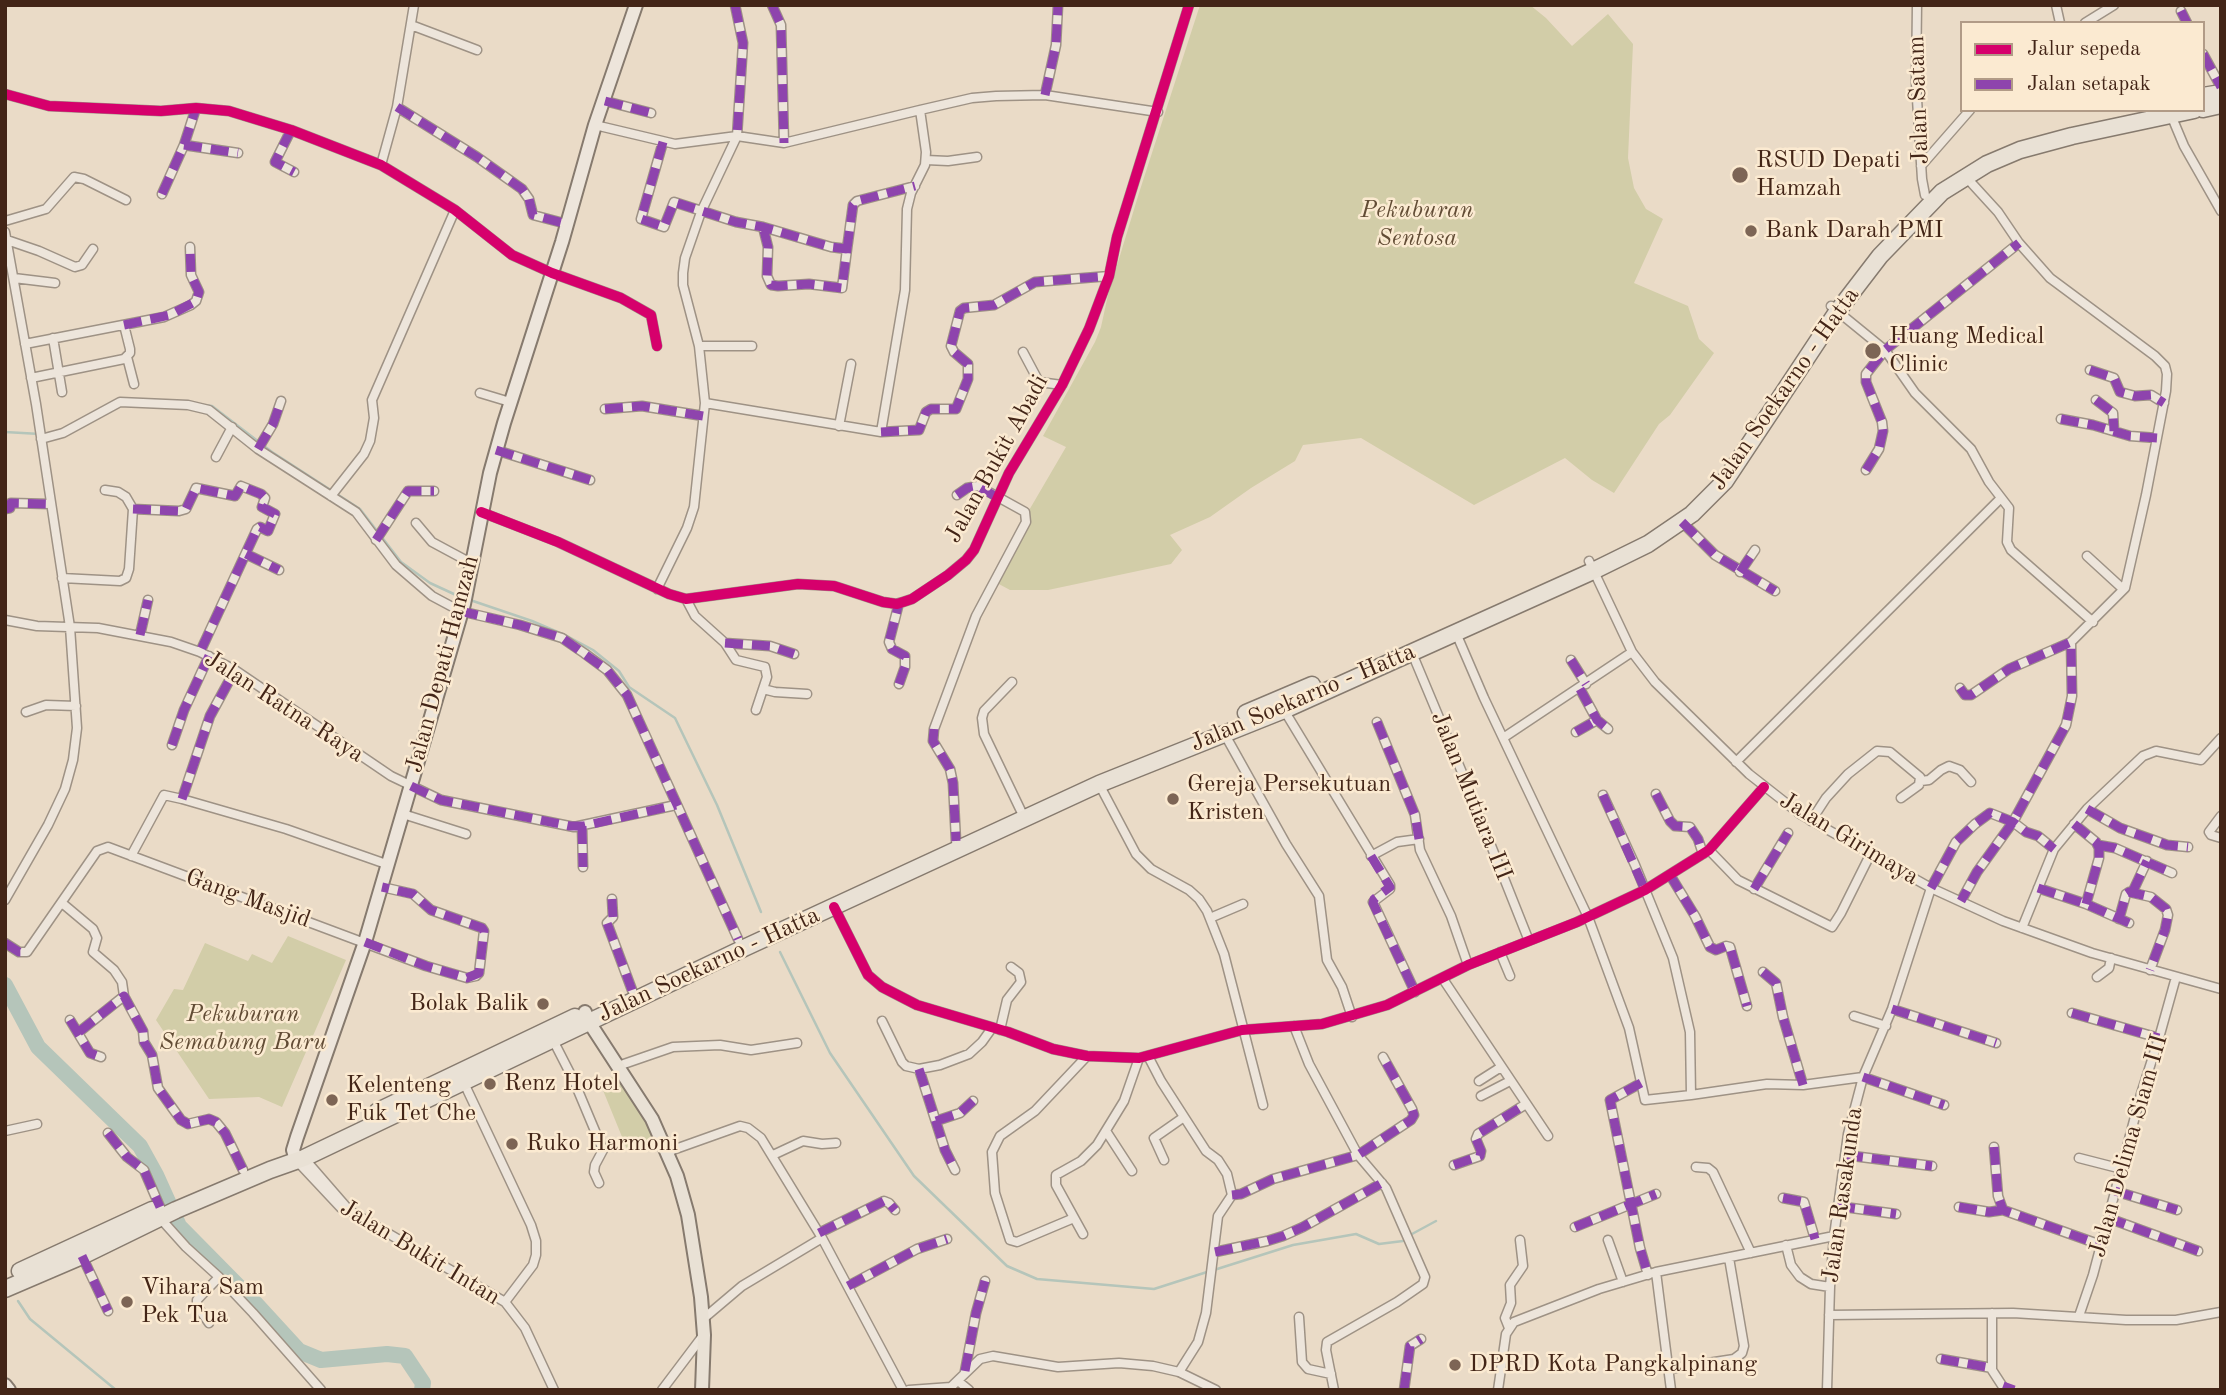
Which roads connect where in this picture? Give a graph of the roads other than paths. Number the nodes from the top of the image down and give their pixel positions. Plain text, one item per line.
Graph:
1 (414, 5) edge
2 (636, 5) edge
3 (735, 5) edge
4 (772, 5) edge
5 (1058, 5) edge
6 (1189, 5) edge
7 (1917, 5) edge
8 (2114, 5) edge
9 (2181, 11) dead end
10 (2088, 21) edge
11 (2186, 21) edge
12 (411, 25) junction
13 (477, 50) dead end
14 (2205, 58) edge
15 (2221, 87) edge
16 (5, 94) edge
17 (1045, 95) junction
18 (605, 101) junction
19 (397, 107) junction
20 (196, 108) junction
21 (920, 110) junction
22 (1158, 112) junction
23 (1968, 112) edge
24 (2132, 112) edge
25 (2185, 112) edge
26 (651, 113) dead end
27 (2171, 115) junction
28 (595, 125) junction
29 (291, 130) junction
30 (737, 136) junction
31 (663, 142) junction
32 (784, 143) junction
33 (184, 145) junction
34 (238, 153) dead end
35 (977, 158) dead end
36 (926, 160) junction
37 (381, 165) junction
38 (1921, 166) junction
39 (294, 172) dead end
40 (1966, 177) junction
41 (915, 186) junction
42 (162, 194) dead end
43 (1925, 195) junction
44 (126, 200) dead end
45 (455, 210) junction
46 (2221, 211) edge
47 (702, 212) junction
48 (5, 221) edge
49 (566, 225) junction
50 (763, 227) junction
51 (6, 236) edge
52 (2019, 243) junction
53 (190, 247) dead end
54 (93, 249) dead end
55 (847, 249) junction
56 (552, 273) junction
57 (1109, 276) junction
58 (14, 278) junction
59 (55, 283) dead end
60 (1834, 309) junction
61 (124, 325) junction
62 (53, 338) junction
63 (25, 344) junction
64 (657, 346) dead end
65 (699, 346) junction
66 (752, 346) dead end
67 (1885, 350) junction
68 (1023, 352) dead end
69 (127, 357) junction
70 (851, 364) dead end
71 (2090, 370) dead end
72 (60, 371) junction
73 (31, 378) junction
74 (134, 384) dead end
75 (1062, 385) junction
76 (62, 392) dead end
77 (480, 393) dead end
78 (2095, 400) dead end
79 (281, 401) dead end
80 (510, 402) junction
81 (705, 403) junction
82 (2164, 403) junction
83 (605, 410) dead end
84 (703, 416) junction
85 (2061, 419) dead end
86 (232, 426) junction
87 (839, 426) junction
88 (2114, 430) junction
89 (881, 432) junction
90 (40, 433) junction
91 (2157, 438) junction
92 (259, 447) junction
93 (496, 450) junction
94 (216, 457) dead end
95 (1866, 470) dead end
96 (590, 480) dead end
97 (105, 490) dead end
98 (434, 491) dead end
99 (332, 495) junction
100 (957, 495) dead end
101 (998, 498) junction
102 (2001, 498) junction
103 (50, 504) junction
104 (5, 509) edge
105 (133, 509) junction
106 (481, 512) junction
107 (1682, 522) junction
108 (416, 523) dead end
109 (380, 535) junction
110 (1755, 550) dead end
111 (246, 554) junction
112 (2087, 556) dead end
113 (471, 563) junction
114 (1591, 566) junction
115 (279, 570) dead end
116 (1740, 572) junction
117 (62, 578) junction
118 (657, 589) junction
119 (2123, 589) junction
120 (1775, 591) dead end
121 (686, 598) junction
122 (148, 600) dead end
123 (899, 603) junction
124 (460, 611) junction
125 (5, 620) edge
126 (2093, 622) junction
127 (70, 627) junction
128 (1456, 633) junction
129 (140, 635) junction
130 (2071, 642) junction
131 (725, 643) junction
132 (1632, 652) junction
133 (794, 653) dead end
134 (1412, 653) junction
135 (204, 654) junction
136 (1571, 660) dead end
137 (235, 670) junction
138 (1012, 682) dead end
139 (899, 684) dead end
140 (1583, 687) junction
141 (1960, 688) dead end
142 (763, 689) junction
143 (807, 694) dead end
144 (76, 706) junction
145 (756, 710) dead end
146 (1284, 710) junction
147 (26, 712) dead end
148 (1597, 720) junction
149 (1377, 722) dead end
150 (1608, 729) dead end
151 (1224, 733) junction
152 (1576, 733) dead end
153 (1503, 738) junction
154 (2221, 738) edge
155 (1196, 740) junction
156 (172, 745) dead end
157 (1737, 762) junction
158 (1921, 781) junction
159 (1971, 782) dead end
160 (1099, 784) junction
161 (411, 786) junction
162 (1764, 787) junction
163 (1657, 794) dead end
164 (1602, 795) dead end
165 (182, 799) junction
166 (1901, 799) dead end
167 (676, 805) junction
168 (2087, 809) junction
169 (1021, 811) junction
170 (403, 814) junction
171 (2221, 816) edge
172 (1811, 821) junction
173 (2012, 822) junction
174 (2074, 824) junction
175 (582, 826) junction
176 (1788, 833) dead end
177 (466, 834) dead end
178 (2221, 838) edge
179 (1419, 839) junction
180 (956, 841) junction
181 (2098, 845) junction
182 (2188, 847) dead end
183 (2054, 849) junction
184 (1706, 852) junction
185 (1870, 855) junction
186 (131, 856) junction
187 (1371, 856) junction
188 (2147, 861) junction
189 (388, 864) junction
190 (583, 867) dead end
191 (2172, 873) dead end
192 (1670, 875) junction
193 (382, 887) junction
194 (1931, 888) junction
195 (2038, 888) junction
196 (1754, 889) junction
197 (1645, 890) junction
198 (2133, 891) junction
199 (612, 899) dead end
200 (5, 900) edge
201 (1961, 901) junction
202 (62, 903) junction
203 (1243, 904) dead end
204 (2086, 904) junction
205 (834, 907) junction
206 (1588, 916) junction
207 (1210, 918) junction
208 (2119, 919) junction
209 (2129, 923) dead end
210 (2022, 928) junction
211 (1529, 941) junction
212 (365, 942) junction
213 (5, 943) edge
214 (741, 943) junction
215 (1500, 952) junction
216 (2111, 958) junction
217 (1468, 965) junction
218 (1011, 967) dead end
219 (2150, 970) junction
220 (1763, 972) dead end
221 (1510, 976) dead end
222 (2097, 977) dead end
223 (2176, 977) junction
224 (1443, 979) junction
225 (2221, 989) edge
226 (632, 990) junction
227 (1415, 992) junction
228 (124, 996) junction
229 (1746, 1006) dead end
230 (1892, 1009) junction
231 (2072, 1013) dead end
232 (1854, 1016) dead end
233 (587, 1017) junction
234 (1352, 1017) junction
235 (70, 1020) dead end
236 (882, 1021) dead end
237 (1294, 1026) junction
238 (1886, 1026) junction
239 (996, 1029) junction
240 (1242, 1030) junction
241 (79, 1032) junction
242 (2159, 1038) junction
243 (553, 1040) junction
244 (797, 1043) dead end
245 (1996, 1043) dead end
246 (1087, 1056) junction
247 (1383, 1056) dead end
248 (101, 1057) dead end
249 (1144, 1057) junction
250 (618, 1066) junction
251 (1500, 1067) junction
252 (919, 1069) junction
253 (1863, 1077) junction
254 (1479, 1081) dead end
255 (1510, 1081) junction
256 (464, 1083) junction
257 (1641, 1083) junction
258 (1803, 1085) junction
259 (1691, 1095) junction
260 (1481, 1096) dead end
261 (973, 1101) dead end
262 (1526, 1104) junction
263 (1263, 1105) dead end
264 (1944, 1105) dead end
265 (1184, 1117) junction
266 (936, 1121) junction
267 (37, 1124) dead end
268 (5, 1131) edge
269 (1106, 1131) junction
270 (108, 1133) dead end
271 (1548, 1136) dead end
272 (836, 1143) dead end
273 (1994, 1147) dead end
274 (298, 1151) junction
275 (667, 1152) junction
276 (773, 1155) junction
277 (1358, 1155) junction
278 (1845, 1155) junction
279 (2079, 1158) dead end
280 (1164, 1160) dead end
281 (1454, 1165) dead end
282 (1932, 1166) dead end
283 (1696, 1167) dead end
284 (2122, 1169) junction
285 (243, 1170) junction
286 (955, 1170) dead end
287 (1132, 1171) dead end
288 (1382, 1182) junction
289 (599, 1183) dead end
290 (2115, 1191) junction
291 (1656, 1194) dead end
292 (1232, 1195) junction
293 (1783, 1198) dead end
294 (1633, 1205) junction
295 (1837, 1206) junction
296 (1959, 1207) dead end
297 (167, 1210) junction
298 (895, 1210) dead end
299 (2003, 1210) junction
300 (2176, 1210) dead end
301 (1896, 1214) dead end
302 (1074, 1218) junction
303 (2108, 1218) junction
304 (1575, 1227) dead end
305 (1083, 1234) dead end
306 (820, 1235) junction
307 (1834, 1236) junction
308 (947, 1239) dead end
309 (1815, 1239) junction
310 (1520, 1240) dead end
311 (1608, 1240) dead end
312 (1786, 1245) junction
313 (2101, 1245) junction
314 (2198, 1251) dead end
315 (1214, 1252) junction
316 (1751, 1253) junction
317 (82, 1256) junction
318 (1730, 1258) junction
319 (1652, 1273) junction
320 (219, 1277) junction
321 (5, 1279) edge
322 (985, 1281) dead end
323 (1623, 1282) junction
324 (848, 1286) junction
325 (1830, 1287) junction
326 (5, 1289) edge
327 (505, 1302) junction
328 (108, 1311) dead end
329 (2221, 1312) edge
330 (1992, 1313) junction
331 (1829, 1315) junction
332 (2079, 1315) junction
333 (1299, 1317) dead end
334 (704, 1319) junction
335 (209, 1324) dead end
336 (1509, 1328) junction
337 (704, 1335) junction
338 (1421, 1339) dead end
339 (1941, 1359) dead end
340 (1992, 1368) junction
341 (1669, 1370) junction
342 (965, 1371) junction
343 (1180, 1372) junction
344 (1332, 1374) junction
345 (5, 1385) edge
346 (962, 1386) edge
347 (2004, 1388) edge
348 (9, 1390) edge
349 (321, 1390) edge
350 (554, 1390) edge
351 (662, 1390) edge
352 (702, 1390) edge
353 (903, 1390) edge
354 (909, 1390) edge
355 (1216, 1390) edge
356 (1334, 1390) edge
357 (1404, 1390) edge
358 (1498, 1390) edge
359 (1671, 1390) edge
360 (1827, 1390) edge
361 (2014, 1390) edge

1 - 12 street
2 - 18 main road, Jalan Depati Hamzah
3 - 30 street
4 - 32 street
5 - 17 street
6 - 22 street, Jalan Bukit Abadi
7 - 38 street, Jalan Satam
8 - 10 street
9 - 11 street
12 - 13 street
12 - 19 street
14 - 15 street
16 - 20 street
17 - 21 street
17 - 22 street
18 - 26 street
18 - 28 main road, Jalan Depati Hamzah
19 - 37 street
19 - 49 street
20 - 29 street
20 - 33 street
21 - 32 street
21 - 36 street
22 - 57 street, Jalan Bukit Abadi
23 - 38 street
24 - 43 highway, Jalan Soekarno - Hatta
25 - 27 highway, Jalan Soekarno - Hatta
27 - 40 highway, Jalan Soekarno - Hatta
27 - 46 street
28 - 31 street
28 - 49 main road, Jalan Depati Hamzah
29 - 37 street
29 - 39 street
30 - 31 street
30 - 32 street
30 - 47 street
31 - 47 street
33 - 34 street
33 - 42 street
35 - 36 street
36 - 41 street
37 - 45 street
38 - 43 street, Jalan Satam
40 - 52 street
40 - 60 highway, Jalan Soekarno - Hatta
41 - 55 street
41 - 89 street
43 - 60 highway, Jalan Soekarno - Hatta
44 - 48 street
45 - 56 street
45 - 99 street
47 - 50 street
47 - 65 street
49 - 56 main road, Jalan Depati Hamzah
50 - 55 street
50 - 55 street
51 - 54 street
51 - 58 street
52 - 67 street
52 - 82 street
53 - 61 street
56 - 64 street
56 - 80 main road, Jalan Depati Hamzah
57 - 75 street, Jalan Bukit Abadi
57 - 89 street
58 - 59 street
58 - 63 street
60 - 67 street
60 - 107 highway, Jalan Soekarno - Hatta
60 - 114 highway, Jalan Soekarno - Hatta
61 - 62 street
61 - 69 street
62 - 63 street
62 - 72 street
63 - 73 street
65 - 66 street
65 - 81 street
67 - 95 street
67 - 102 street
68 - 75 street
69 - 72 street
69 - 74 street
70 - 87 street
71 - 82 street
72 - 73 street
72 - 76 street
73 - 90 street
75 - 101 street, Jalan Bukit Abadi
77 - 80 street
78 - 88 street
79 - 92 street
80 - 93 main road, Jalan Depati Hamzah
81 - 84 street
81 - 87 street
82 - 91 street
83 - 84 street
84 - 118 street
85 - 88 street
86 - 90 street
86 - 92 street
86 - 94 street
87 - 89 street
88 - 91 street
90 - 103 street
91 - 119 street
92 - 99 street
93 - 96 street
93 - 106 main road, Jalan Depati Hamzah
97 - 105 street
98 - 109 street
99 - 109 street
100 - 101 street
101 - 123 street, Jalan Bukit Abadi
101 - 180 street
102 - 126 street
102 - 157 street
103 - 104 street
103 - 117 street
105 - 111 street
105 - 117 street
106 - 113 main road, Jalan Depati Hamzah
106 - 118 street
107 - 114 highway, Jalan Soekarno - Hatta
107 - 116 street
108 - 113 street
109 - 124 street
110 - 116 street
111 - 115 street
111 - 135 street
112 - 119 street
113 - 124 main road, Jalan Depati Hamzah
114 - 128 highway, Jalan Soekarno - Hatta
114 - 132 street, Jalan Girimaya
114 - 155 highway, Jalan Soekarno - Hatta
116 - 120 street
117 - 127 street
118 - 121 street
119 - 126 street
121 - 123 street
121 - 131 street
122 - 129 street
123 - 139 street
124 - 161 main road, Jalan Depati Hamzah
124 - 167 street
125 - 127 street, Jalan Ratna Raya
126 - 130 street
127 - 129 street, Jalan Ratna Raya
127 - 144 street
128 - 134 highway, Jalan Soekarno - Hatta
128 - 153 street
129 - 135 street, Jalan Ratna Raya
130 - 141 street
130 - 173 street
131 - 133 street
131 - 142 street
132 - 140 street
132 - 157 street, Jalan Girimaya
134 - 146 highway, Jalan Soekarno - Hatta
134 - 211 street, Jalan Mutiara III
135 - 137 street, Jalan Ratna Raya
135 - 156 street
136 - 140 street
137 - 161 street, Jalan Ratna Raya
137 - 165 street
138 - 169 street
140 - 148 street
140 - 153 street
142 - 143 street
142 - 145 street
144 - 147 street
144 - 200 street
146 - 151 highway, Jalan Soekarno - Hatta
146 - 187 street
148 - 150 street
148 - 152 street
149 - 179 street
151 - 155 highway, Jalan Soekarno - Hatta
151 - 234 street
153 - 206 street
154 - 168 street
155 - 160 highway, Jalan Soekarno - Hatta
155 - 169 highway, Jalan Soekarno - Hatta
157 - 162 street, Jalan Girimaya
158 - 159 street
158 - 166 street
158 - 172 street
160 - 205 highway, Jalan Soekarno - Hatta
160 - 207 street
161 - 170 main road, Jalan Depati Hamzah
161 - 175 street, Jalan Ratna Raya
162 - 172 street, Jalan Girimaya
162 - 184 street
163 - 184 street
164 - 197 street
165 - 186 street
165 - 189 street
167 - 175 street, Jalan Ratna Raya
167 - 214 street
168 - 174 street
168 - 182 street
169 - 180 highway, Jalan Soekarno - Hatta
170 - 177 street
170 - 189 main road, Jalan Depati Hamzah
171 - 178 street
172 - 185 street, Jalan Girimaya
173 - 183 street
173 - 194 street, Jalan Rasakunda
173 - 201 street
174 - 181 street
174 - 183 street
175 - 190 street
176 - 196 street
179 - 187 street
179 - 217 street
180 - 214 highway, Jalan Soekarno - Hatta
181 - 188 street
181 - 204 street
183 - 195 street
184 - 192 street
184 - 196 street
185 - 194 street, Jalan Girimaya
185 - 196 street
186 - 202 street, Gang Masjid
186 - 212 street, Gang Masjid
187 - 227 street
188 - 191 street
188 - 198 street
189 - 193 main road, Jalan Depati Hamzah
192 - 197 street
192 - 229 street
193 - 212 main road, Jalan Depati Hamzah
193 - 212 street, Gang Masjid
194 - 201 street, Jalan Girimaya
194 - 230 street, Jalan Rasakunda
195 - 204 street
195 - 210 street
197 - 206 street
197 - 259 street
198 - 208 street
198 - 219 street
199 - 226 street
201 - 210 street, Jalan Girimaya
202 - 213 street
202 - 228 street
203 - 207 street
204 - 208 street
205 - 214 highway, Jalan Soekarno - Hatta
205 - 239 street
206 - 211 street
206 - 257 street
207 - 240 street
208 - 209 street
210 - 216 street, Jalan Girimaya
211 - 215 street
212 - 274 main road, Jalan Depati Hamzah
214 - 226 highway, Jalan Soekarno - Hatta
214 - 233 highway, Jalan Soekarno - Hatta
215 - 217 street
215 - 221 street
216 - 219 street, Jalan Girimaya
216 - 222 street
217 - 224 street
218 - 239 street
219 - 223 street, Jalan Girimaya
220 - 258 street
223 - 225 street, Jalan Girimaya
223 - 242 street, Jalan Delima Siam III
224 - 227 street
224 - 251 street
226 - 233 highway, Jalan Soekarno - Hatta
227 - 234 street
228 - 241 street
228 - 285 street
230 - 238 street, Jalan Rasakunda
230 - 245 street
231 - 242 street
232 - 238 street
233 - 243 highway, Jalan Soekarno - Hatta
233 - 250 main road
233 - 274 highway, Jalan Soekarno - Hatta
234 - 237 street
235 - 241 street
236 - 252 street
237 - 240 street
237 - 277 street
238 - 253 street, Jalan Rasakunda
239 - 246 street
239 - 252 street
240 - 249 street
240 - 263 street
241 - 248 street
242 - 284 street, Jalan Delima Siam III
243 - 256 highway, Jalan Soekarno - Hatta
243 - 289 street
244 - 250 street
246 - 249 street
246 - 302 street
247 - 277 street
249 - 265 street
249 - 269 street
250 - 275 main road
251 - 254 street
251 - 255 street
252 - 266 street
253 - 258 street
253 - 264 street
253 - 278 street, Jalan Rasakunda
255 - 260 street
255 - 262 street
256 - 274 highway, Jalan Soekarno - Hatta
256 - 327 street
257 - 259 street
257 - 294 street
258 - 259 street
261 - 266 street
262 - 271 street
262 - 281 street
265 - 280 street
265 - 292 street
266 - 286 street
267 - 268 street
269 - 287 street
269 - 302 street
270 - 297 street
272 - 276 street
273 - 299 street
274 - 285 highway
274 - 297 highway
274 - 327 street, Jalan Bukit Intan
275 - 276 street
275 - 334 main road
276 - 306 street
277 - 288 street
277 - 292 street
278 - 282 street
278 - 295 street, Jalan Rasakunda
279 - 284 street
283 - 316 street
284 - 290 street, Jalan Delima Siam III
285 - 297 highway
288 - 315 street
288 - 344 street
290 - 300 street
290 - 303 street, Jalan Delima Siam III
291 - 294 street
292 - 315 street
293 - 309 street
294 - 304 street
294 - 319 street
295 - 301 street
295 - 307 street, Jalan Rasakunda
296 - 299 street
297 - 317 highway
297 - 320 street
297 - 321 highway
298 - 306 street
299 - 313 street
302 - 305 street
303 - 313 street, Jalan Delima Siam III
303 - 314 street
306 - 324 street
306 - 334 street
307 - 309 street
307 - 325 street, Jalan Rasakunda
308 - 324 street
309 - 312 street
310 - 336 street
311 - 323 street
312 - 316 street
312 - 325 street
313 - 332 street, Jalan Delima Siam III
315 - 343 street
316 - 318 street
317 - 326 highway
317 - 328 street
318 - 319 street
318 - 341 street
319 - 323 street
319 - 341 street
320 - 335 street
320 - 349 street
322 - 342 street
323 - 336 street
324 - 353 street
325 - 331 street, Jalan Rasakunda
327 - 350 street, Jalan Bukit Intan
329 - 332 street
330 - 331 street
330 - 332 street
330 - 340 street
331 - 360 street, Jalan Rasakunda
333 - 344 street
334 - 337 main road
336 - 358 street
337 - 351 street
337 - 352 main road
338 - 357 street
339 - 340 street
340 - 347 street
341 - 359 street
342 - 343 street
342 - 346 street
343 - 355 street
344 - 356 street
345 - 348 main road
346 - 354 street
347 - 361 street

